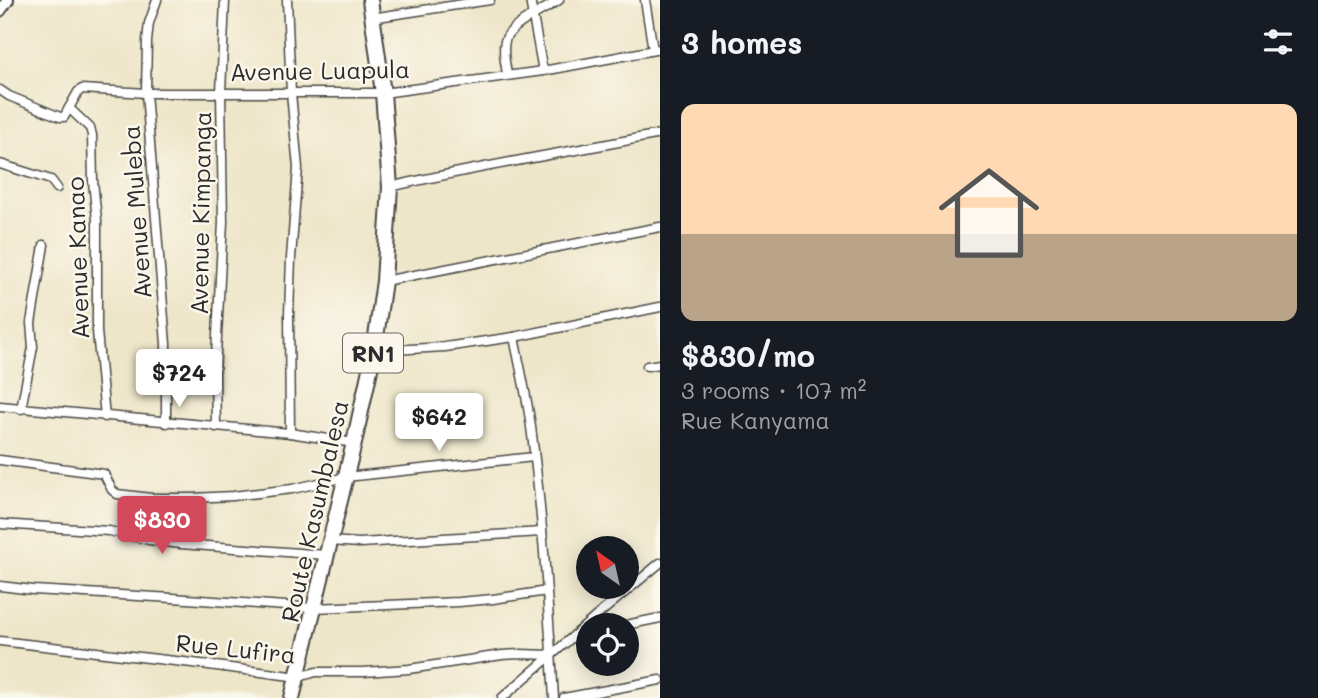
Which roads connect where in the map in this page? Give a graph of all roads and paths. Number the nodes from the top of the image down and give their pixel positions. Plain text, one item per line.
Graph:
1 (8, 0) edge
2 (157, 0) edge
3 (225, 0) edge
4 (287, 0) edge
5 (370, 0) edge
6 (490, 0) edge
7 (530, 0) edge
8 (559, 0) edge
9 (645, 0) edge
10 (0, 11) edge
11 (533, 16) junction
12 (372, 18) junction
13 (656, 49) edge
14 (543, 71) junction
15 (507, 75) junction
16 (0, 90) edge
17 (221, 92) junction
18 (146, 93) junction
19 (291, 93) junction
20 (383, 93) junction
21 (69, 108) junction
22 (660, 135) edge
23 (0, 164) edge
24 (390, 187) junction
25 (57, 188) dead end
26 (660, 227) edge
27 (44, 245) dead end
28 (384, 281) junction
29 (660, 307) edge
30 (514, 337) junction
31 (374, 351) junction
32 (660, 364) edge
33 (647, 366) dead end
34 (0, 406) edge
35 (21, 409) junction
36 (105, 417) junction
37 (166, 423) junction
38 (216, 428) junction
39 (290, 433) junction
40 (354, 443) junction
41 (534, 457) junction
42 (0, 460) edge
43 (346, 477) junction
44 (0, 524) edge
45 (542, 532) junction
46 (328, 548) junction
47 (660, 563) edge
48 (0, 586) edge
49 (547, 591) junction
50 (314, 608) junction
51 (660, 618) edge
52 (639, 622) edge
53 (574, 636) joint
54 (0, 641) edge
55 (551, 655) junction
56 (298, 677) junction
57 (660, 680) edge
58 (292, 698) edge
59 (502, 698) edge
60 (554, 698) edge
61 (564, 698) edge

1 - 10 main road
2 - 18 street, Avenue Muleba
3 - 17 street, Avenue Kimpanga
4 - 19 street
5 - 12 highway, Route Kasumbalesa / RN1
6 - 12 street
7 - 11 street
8 - 11 street
9 - 13 street
11 - 14 street
11 - 15 street
12 - 20 highway, Route Kasumbalesa / RN1
13 - 14 street, Avenue Luapula
14 - 15 street, Avenue Luapula
15 - 20 street, Avenue Luapula
16 - 21 street
17 - 18 street, Avenue Luapula
17 - 19 street, Avenue Luapula
17 - 38 street, Avenue Kimpanga
18 - 21 street, Avenue Luapula
18 - 37 street, Avenue Muleba
19 - 20 street, Avenue Luapula
19 - 39 street
20 - 24 highway, Route Kasumbalesa / RN1
21 - 36 street, Avenue Kanao
22 - 24 street
23 - 25 street
24 - 28 highway, Route Kasumbalesa / RN1
26 - 28 street
27 - 35 street
28 - 31 highway, Route Kasumbalesa / RN1
29 - 30 street
30 - 31 street
30 - 41 street
31 - 40 highway, Route Kasumbalesa / RN1
32 - 33 street
34 - 35 street
35 - 36 street
36 - 37 street
37 - 38 street
38 - 39 street
39 - 40 street
40 - 43 highway, Route Kasumbalesa / RN1
41 - 43 street
41 - 45 street
42 - 43 street
43 - 46 highway, Route Kasumbalesa / RN1
44 - 46 street
45 - 46 street
45 - 49 street
46 - 50 highway, Route Kasumbalesa / RN1
47 - 53 street
48 - 50 street
49 - 50 street
49 - 55 street
50 - 56 highway, Route Kasumbalesa / RN1
51 - 52 street
53 - 55 street
54 - 56 street, Rue Lufira
55 - 56 street, Rue Lufira
55 - 59 street
55 - 60 street
56 - 58 highway, Route Kasumbalesa / RN1
57 - 61 street

